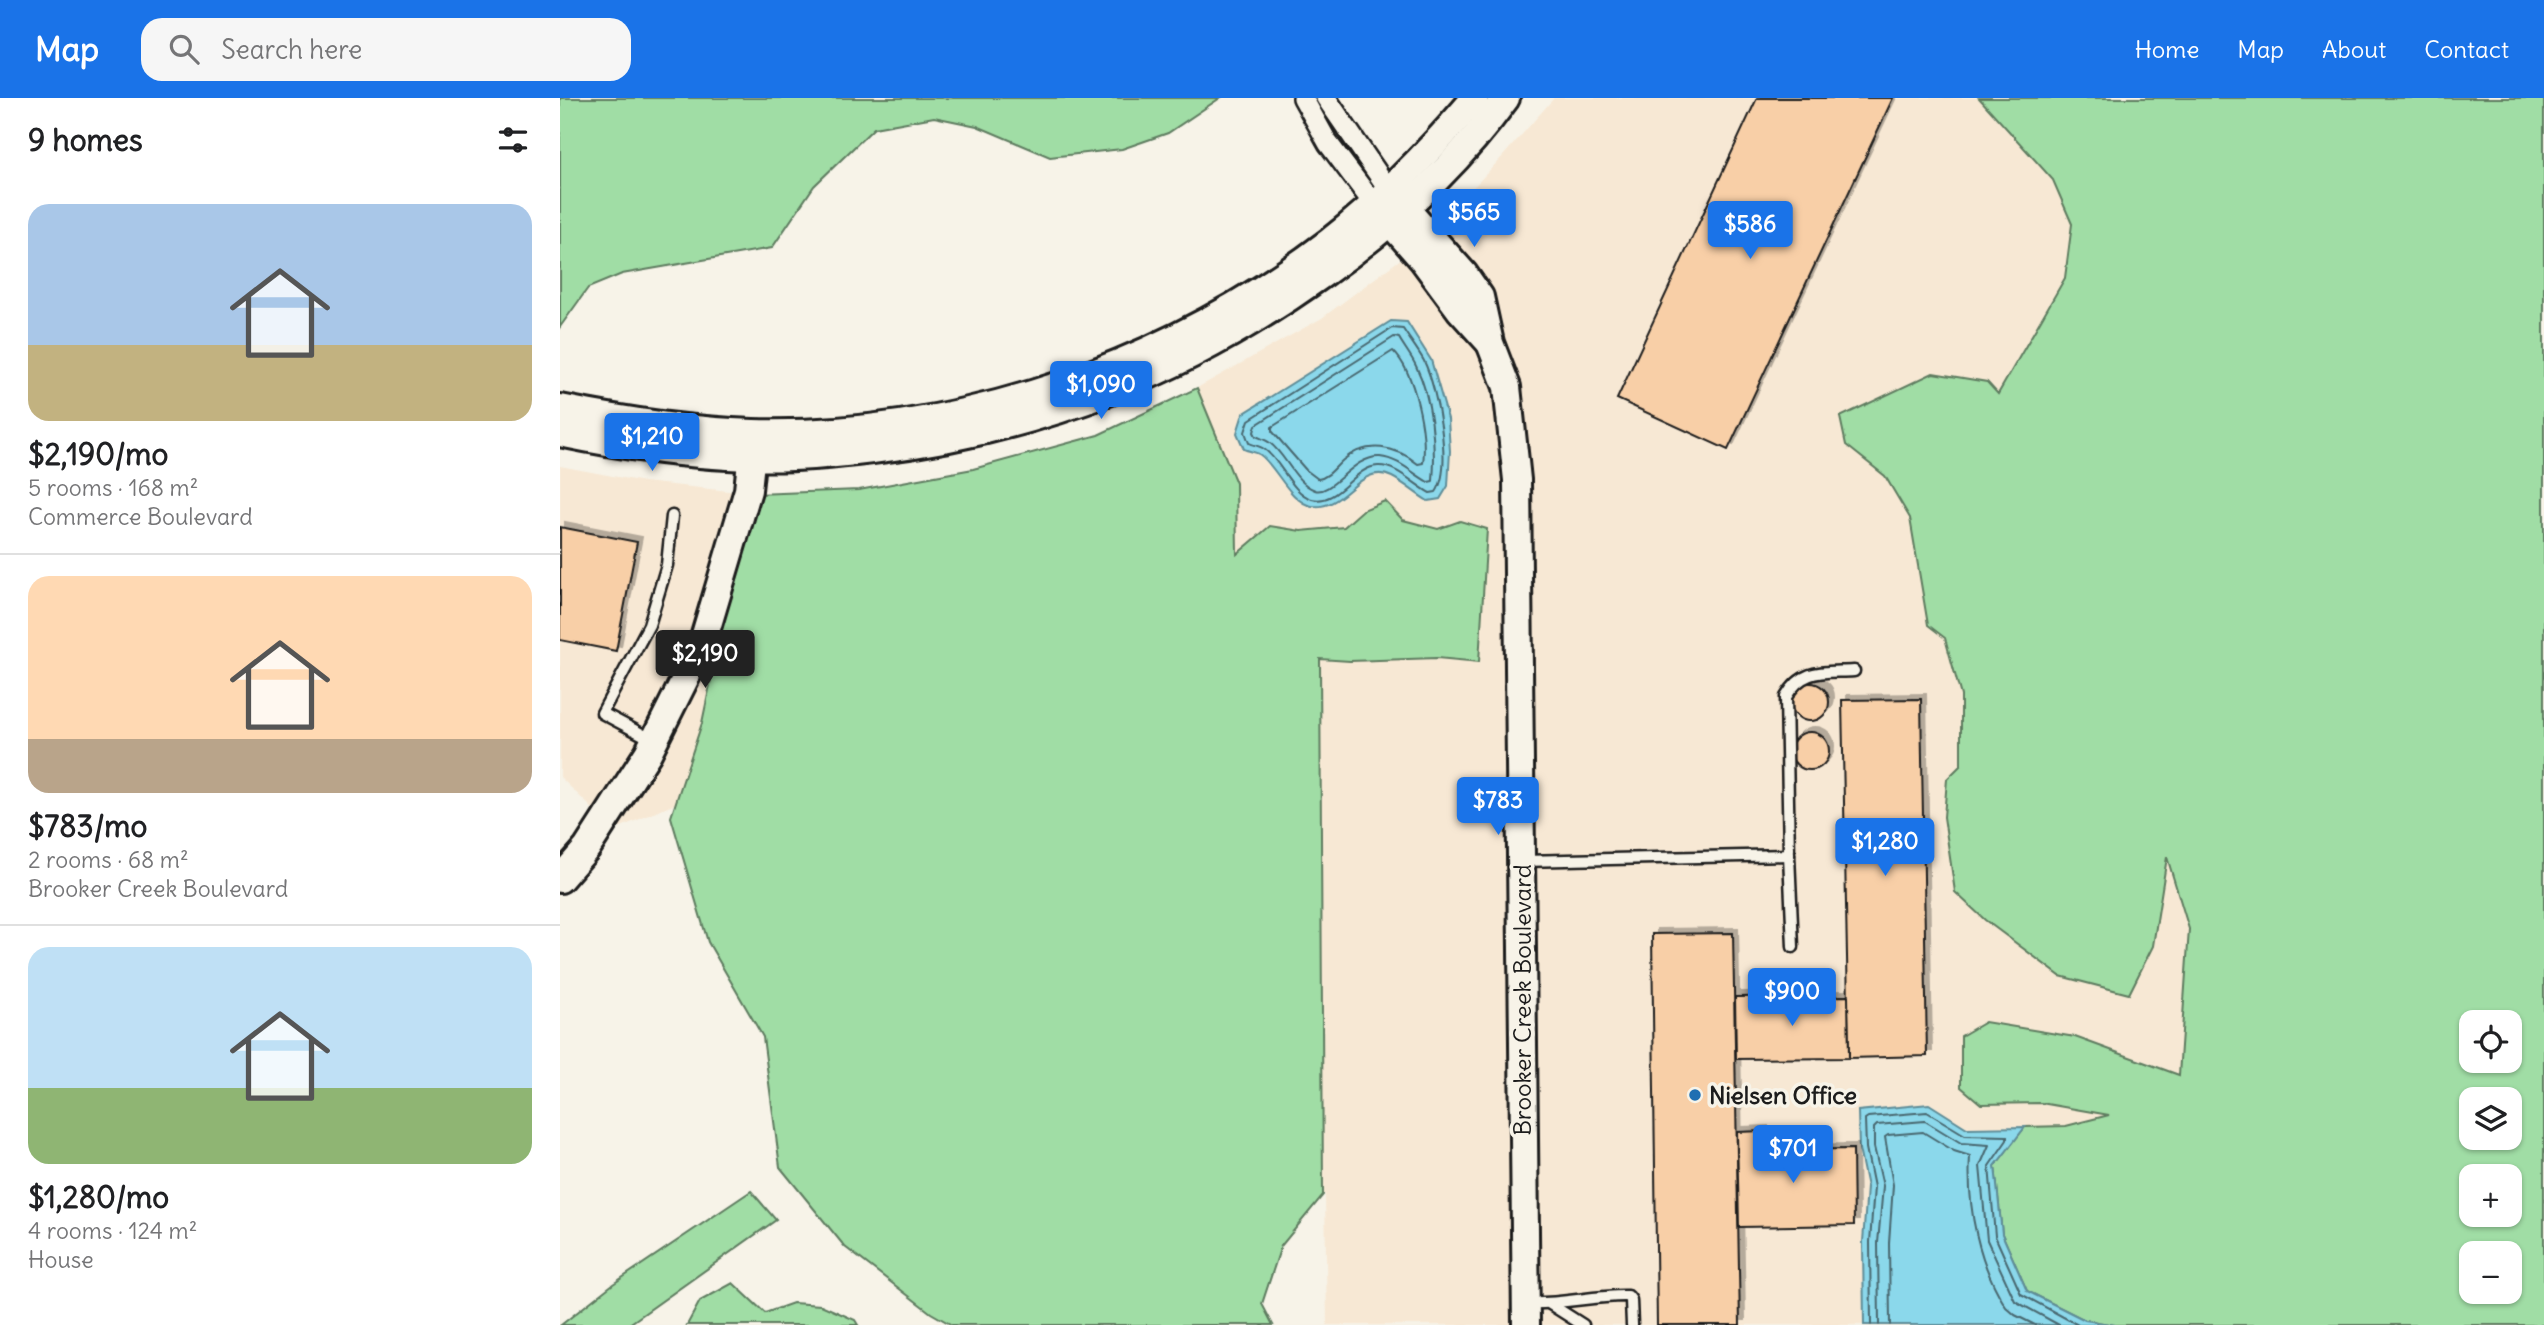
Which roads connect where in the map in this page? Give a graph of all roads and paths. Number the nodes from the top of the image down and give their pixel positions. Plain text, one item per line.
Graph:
1 (1303, 98) edge
2 (1326, 98) edge
3 (1475, 98) edge
4 (1506, 98) edge
5 (1389, 206) junction
6 (560, 408) edge
7 (560, 433) edge
8 (753, 445) junction
9 (672, 516) dead end
10 (1854, 671) dead end
11 (654, 740) junction
12 (1789, 855) junction
13 (1521, 861) junction
14 (560, 879) edge
15 (1793, 947) dead end
16 (1534, 1310) edge
17 (1583, 1325) edge
18 (1632, 1325) edge

1 - 5 street, Brooker Creek Boulevard
2 - 5 street, Brooker Creek Boulevard
3 - 5 street
4 - 5 street
5 - 8 street
5 - 13 street, Brooker Creek Boulevard
6 - 8 street
7 - 8 street
8 - 11 street
9 - 11 lane
10 - 12 lane
11 - 14 street
12 - 13 lane
12 - 15 lane
13 - 16 street, Brooker Creek Boulevard
16 - 17 lane
16 - 18 lane

